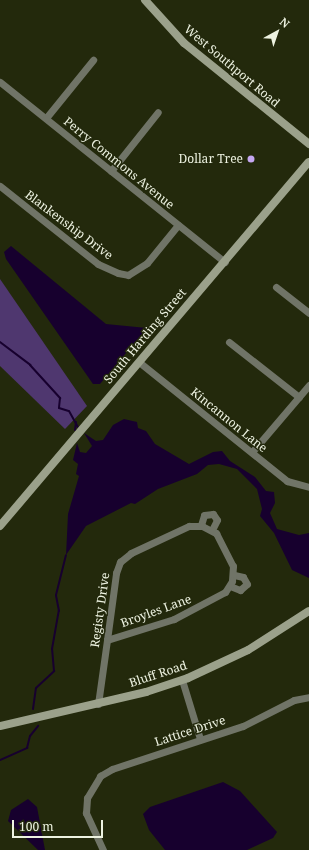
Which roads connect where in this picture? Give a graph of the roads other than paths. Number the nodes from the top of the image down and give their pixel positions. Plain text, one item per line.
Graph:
1 (145, 0) edge
2 (93, 60) dead end
3 (0, 82) edge
4 (158, 112) dead end
5 (46, 118) junction
6 (309, 144) edge
7 (309, 162) edge
8 (111, 171) junction
9 (0, 186) edge
10 (178, 225) junction
11 (225, 262) junction
12 (276, 287) dead end
13 (309, 313) edge
14 (229, 342) dead end
15 (139, 362) junction
16 (309, 385) edge
17 (299, 397) junction
18 (252, 452) junction
19 (309, 486) edge
20 (0, 526) edge
21 (202, 526) junction
22 (212, 530) junction
23 (234, 575) junction
24 (230, 586) junction
25 (309, 611) edge
26 (107, 640) junction
27 (182, 680) junction
28 (309, 697) edge
29 (98, 704) junction
30 (0, 726) edge
31 (200, 739) junction
32 (103, 850) edge

1 - 6 main road, West Southport Road
2 - 5 street
3 - 5 street, Perry Commons Avenue
4 - 8 street
5 - 8 street, Perry Commons Avenue
7 - 11 main road, South Harding Street
8 - 10 street, Perry Commons Avenue
9 - 10 street, Blankenship Drive
10 - 11 street, Perry Commons Avenue
11 - 15 main road, South Harding Street
12 - 13 street
14 - 17 street
15 - 18 street, Kincannon Lane
15 - 20 main road, South Harding Street
16 - 17 street
17 - 18 street
18 - 19 street, Kincannon Lane
21 - 22 street
21 - 22 street
21 - 26 street, Registy Drive
22 - 23 street
23 - 24 street, Broyles Lane
23 - 24 street
24 - 26 street, Broyles Lane
25 - 27 main road, Bluff Road
26 - 29 street, Registy Drive
27 - 29 main road, Bluff Road
27 - 31 street
28 - 31 street, Lattice Drive
29 - 30 main road, Bluff Road
31 - 32 street, Lattice Drive

